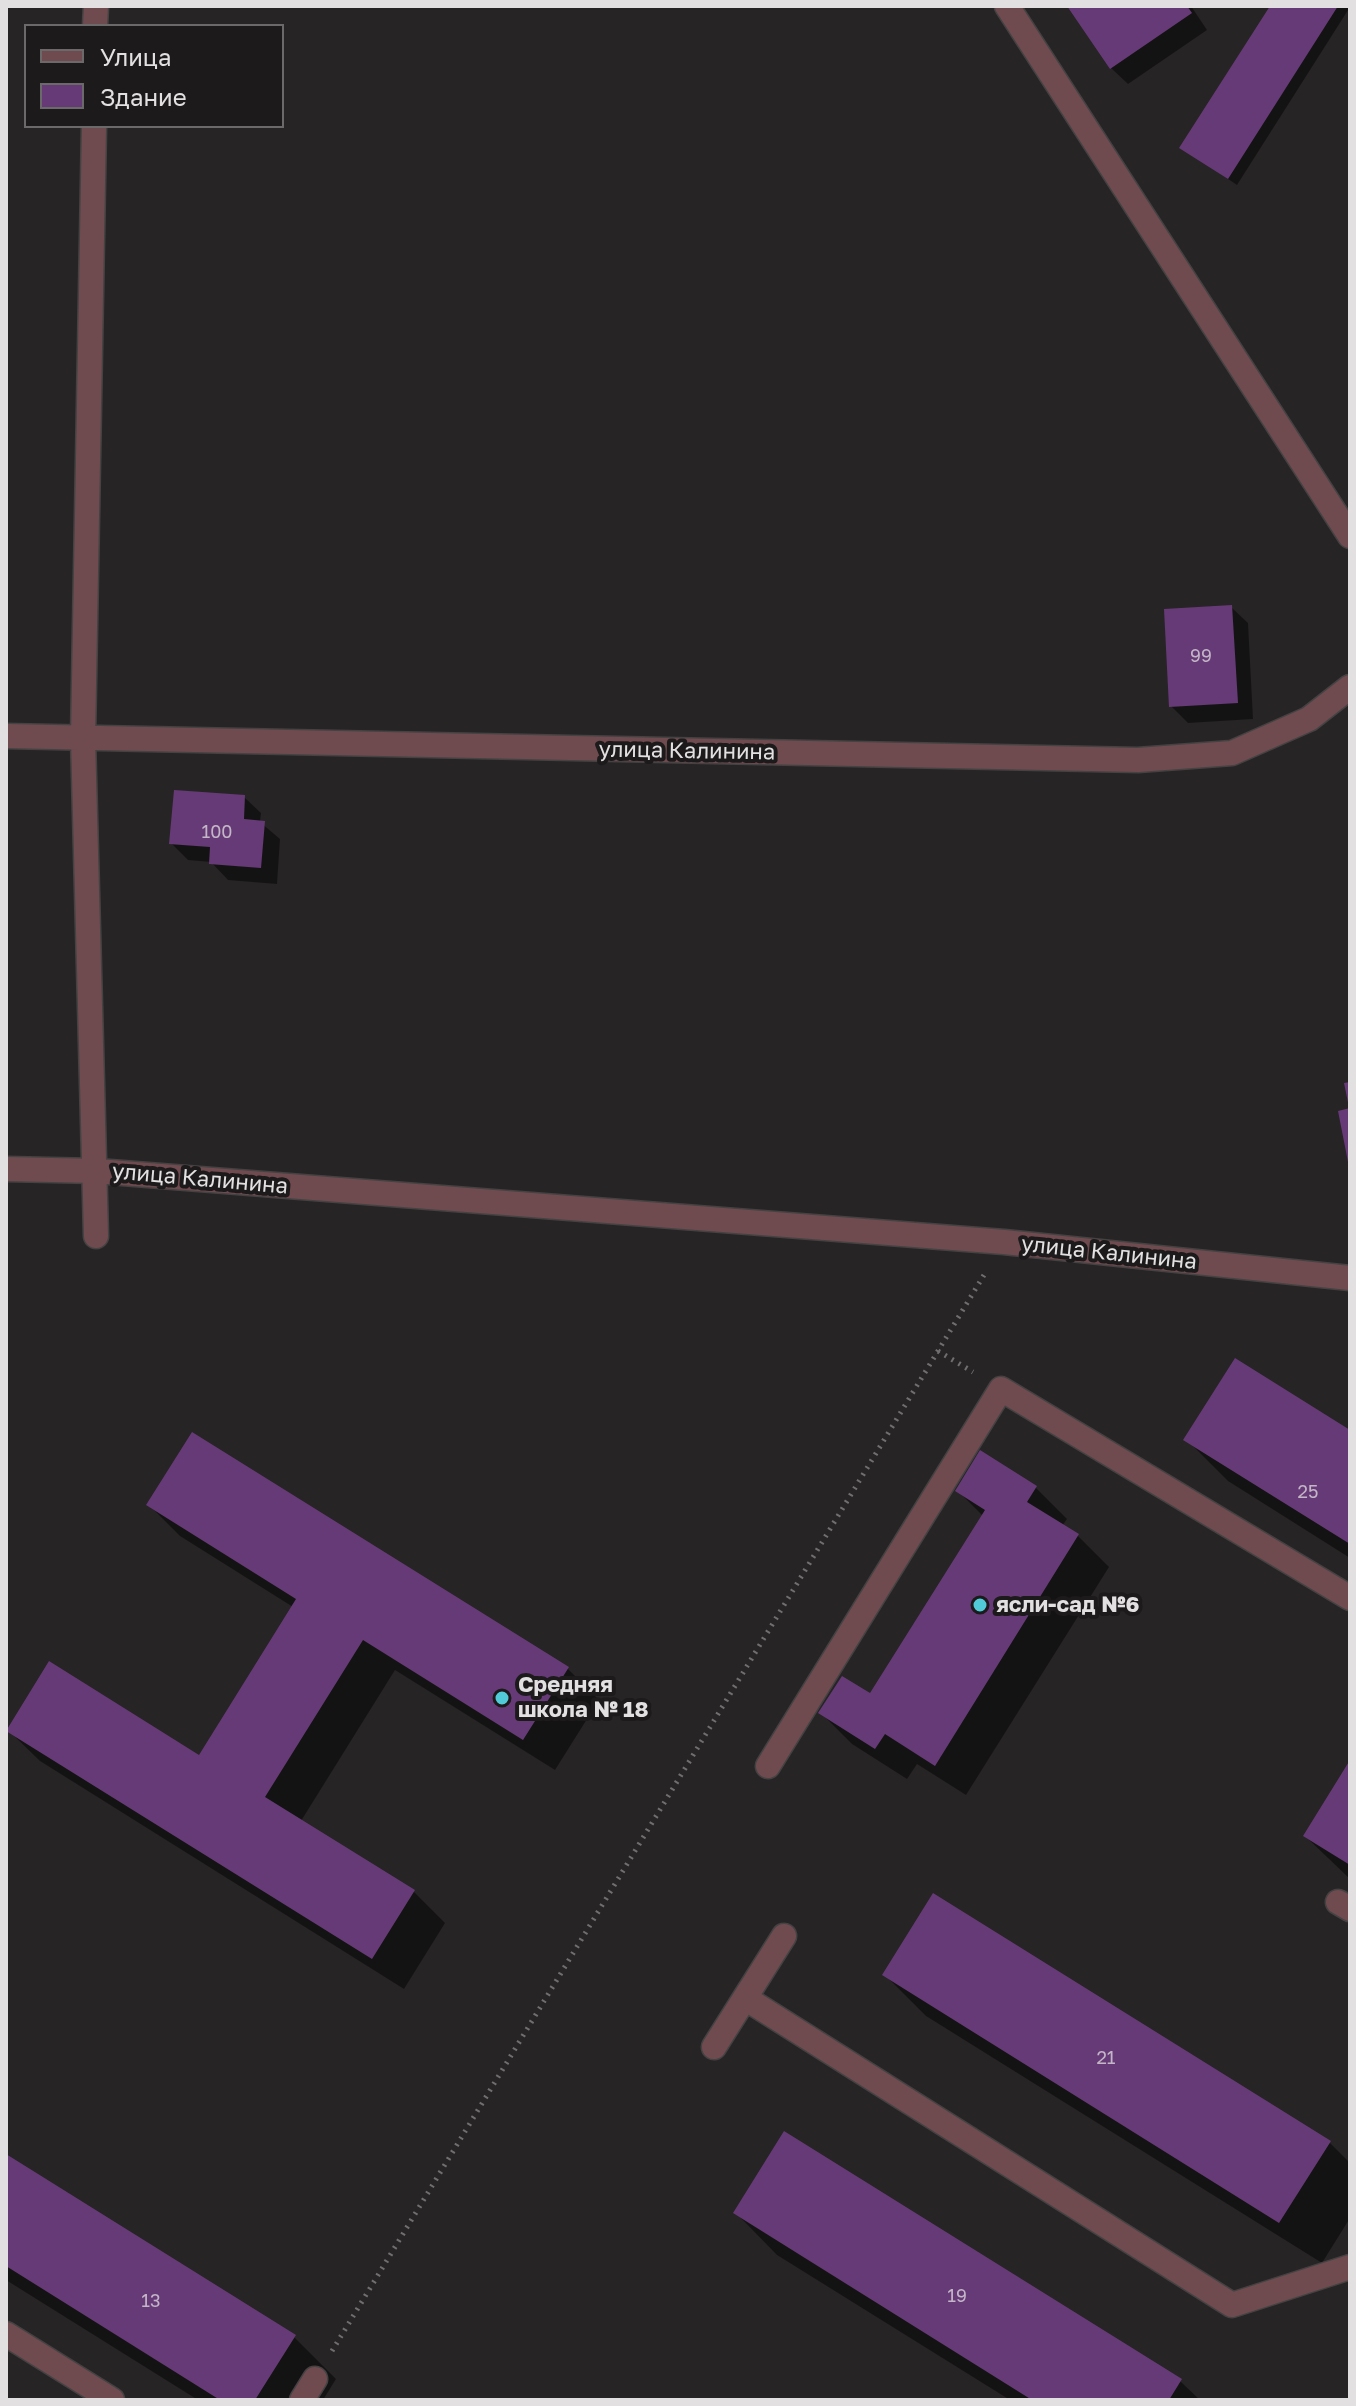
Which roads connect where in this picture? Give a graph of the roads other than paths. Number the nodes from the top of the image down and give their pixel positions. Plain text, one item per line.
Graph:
1 (1007, 6) edge
2 (94, 128) edge
3 (1350, 536) edge
4 (1350, 687) edge
5 (6, 736) edge
6 (83, 738) junction
7 (6, 1169) edge
8 (97, 1171) junction
9 (96, 1236) dead end
10 (1350, 1278) edge
11 (1350, 1598) edge
12 (768, 1766) dead end
13 (784, 1936) dead end
14 (745, 1998) junction
15 (714, 2047) dead end
16 (1350, 2267) edge
17 (6, 2334) edge
18 (112, 2400) edge

1 - 3 street
2 - 6 street
4 - 6 street, улица Калинина
5 - 6 street, улица Калинина
6 - 8 street
7 - 8 street, улица Калинина
8 - 9 street
8 - 10 street, улица Калинина
11 - 12 street
13 - 14 street
14 - 15 street
14 - 16 street
17 - 18 street

